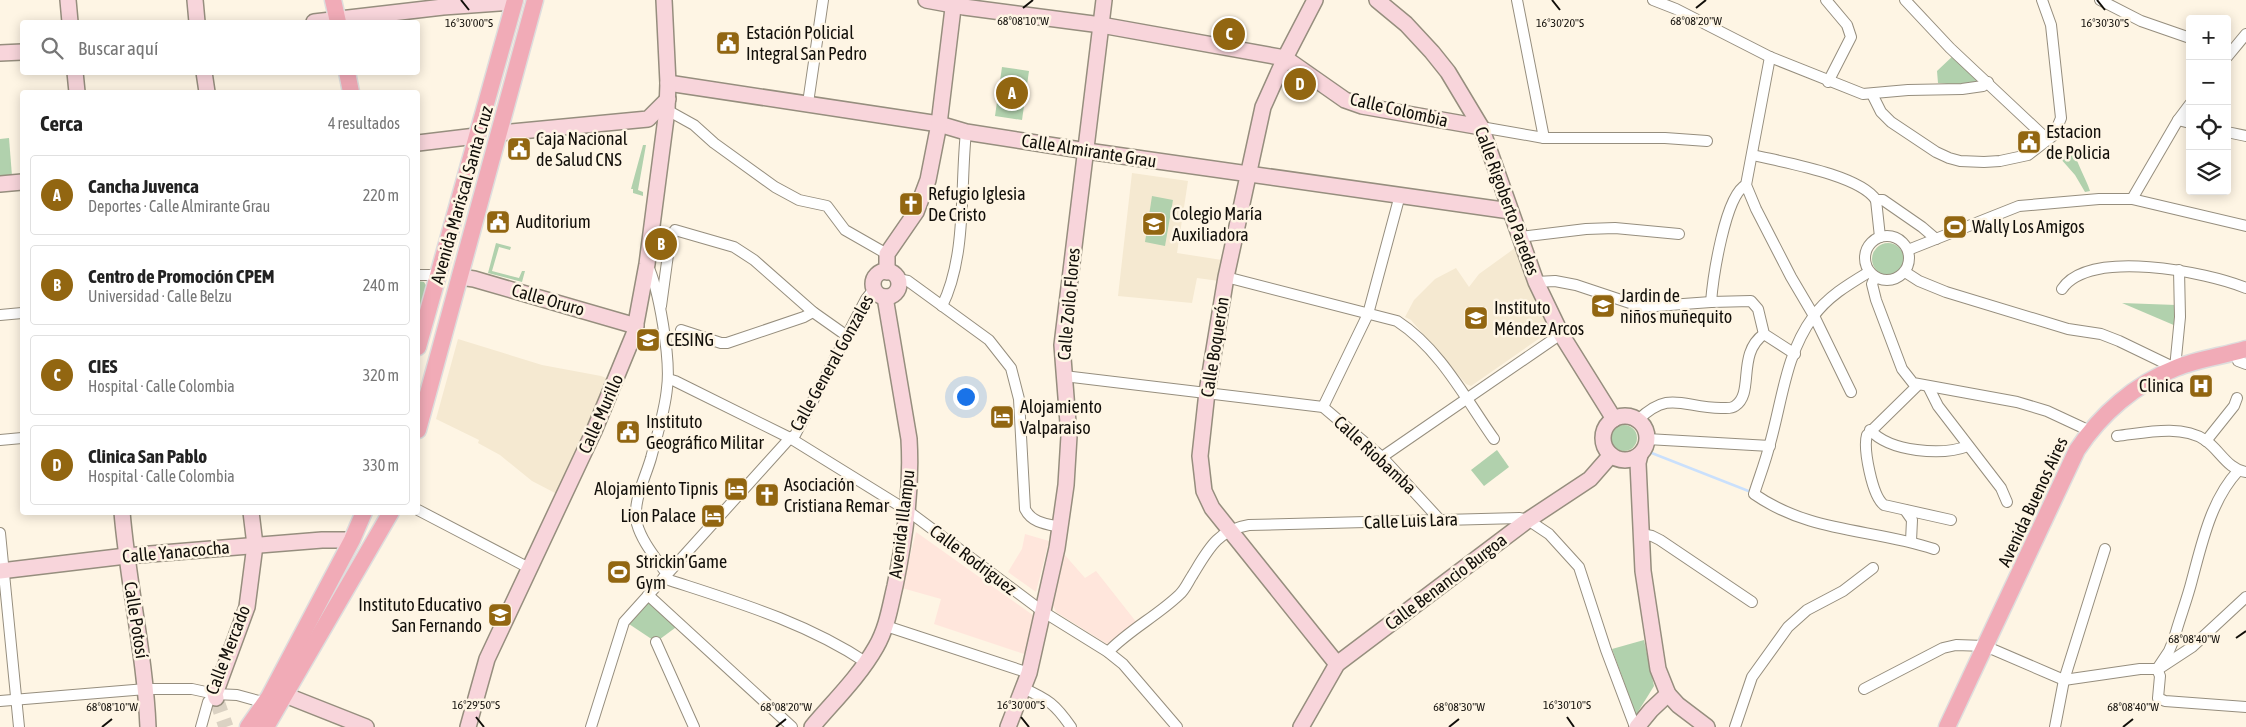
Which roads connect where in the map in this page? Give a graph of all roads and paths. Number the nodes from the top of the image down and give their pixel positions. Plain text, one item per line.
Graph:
1 (68, 0) edge
2 (195, 0) edge
3 (333, 0) edge
4 (536, 0) edge
5 (664, 0) edge
6 (823, 0) edge
7 (926, 0) edge
8 (1104, 0) edge
9 (1315, 0) edge
10 (1377, 0) edge
11 (1517, 0) edge
12 (1653, 0) edge
13 (1826, 0) edge
14 (1905, 0) edge
15 (2043, 0) edge
16 (2100, 0) edge
17 (515, 1) edge
18 (954, 2) edge
19 (70, 20) edge
20 (198, 20) edge
21 (338, 20) edge
22 (345, 20) edge
23 (1101, 25) junction
24 (2246, 34) edge
25 (2186, 37) edge
26 (2231, 51) edge
27 (20, 52) edge
28 (0, 53) edge
29 (1770, 57) junction
30 (1285, 58) junction
31 (75, 75) edge
32 (204, 75) edge
33 (348, 75) edge
34 (1828, 82) junction
35 (1988, 82) junction
36 (668, 83) junction
37 (77, 90) edge
38 (207, 90) edge
39 (351, 90) edge
40 (1872, 94) junction
41 (808, 104) junction
42 (667, 105) junction
43 (2189, 105) edge
44 (2178, 120) junction
45 (2186, 122) edge
46 (939, 124) junction
47 (1481, 128) junction
48 (966, 132) junction
49 (500, 133) junction
50 (2231, 133) edge
51 (476, 136) junction
52 (2246, 136) edge
53 (1544, 138) junction
54 (2048, 140) junction
55 (1707, 142) dead end
56 (420, 143) edge
57 (1087, 151) junction
58 (1753, 155) junction
59 (1247, 174) junction
60 (20, 182) edge
61 (0, 184) edge
62 (1746, 184) junction
63 (1400, 195) junction
64 (1876, 200) junction
65 (2132, 200) junction
66 (1510, 211) junction
67 (2246, 226) edge
68 (1679, 234) dead end
69 (1520, 237) junction
70 (1880, 237) junction
71 (1936, 240) junction
72 (1908, 250) junction
73 (887, 254) junction
74 (647, 264) junction
75 (2179, 270) junction
76 (1905, 272) junction
77 (1872, 274) junction
78 (420, 275) edge
79 (438, 275) junction
80 (893, 275) junction
81 (460, 277) junction
82 (1226, 277) junction
83 (1536, 282) junction
84 (2246, 288) edge
85 (2062, 289) dead end
86 (880, 293) junction
87 (1712, 302) junction
88 (942, 306) junction
89 (659, 308) junction
90 (813, 312) junction
91 (20, 313) edge
92 (0, 314) edge
93 (1368, 314) junction
94 (1814, 316) junction
95 (636, 326) junction
96 (681, 330) dead end
97 (1560, 334) junction
98 (1764, 334) junction
99 (848, 336) junction
100 (420, 340) edge
101 (1795, 354) junction
102 (2242, 355) edge
103 (2175, 368) junction
104 (1064, 376) junction
105 (668, 379) junction
106 (1923, 386) junction
107 (1207, 392) junction
108 (1851, 392) dead end
109 (2237, 398) dead end
110 (1466, 399) junction
111 (421, 405) edge
112 (1323, 406) junction
113 (1614, 419) junction
114 (1638, 420) junction
115 (1870, 430) junction
116 (2090, 431) junction
117 (2118, 436) dead end
118 (20, 438) edge
119 (790, 438) junction
120 (1494, 439) dead end
121 (1647, 439) junction
122 (0, 440) edge
123 (2206, 441) junction
124 (1770, 446) junction
125 (1968, 446) junction
126 (1611, 455) junction
127 (1382, 457) junction
128 (1637, 460) junction
129 (2242, 472) edge
130 (2007, 502) dead end
131 (1905, 510) junction
132 (420, 511) edge
133 (908, 511) junction
134 (122, 515) edge
135 (251, 515) edge
136 (363, 515) edge
137 (389, 515) edge
138 (1440, 520) junction
139 (1528, 520) junction
140 (1951, 520) dead end
141 (1061, 527) junction
142 (1229, 530) junction
143 (0, 533) edge
144 (1641, 534) junction
145 (352, 540) junction
146 (1910, 541) junction
147 (255, 545) junction
148 (1934, 549) dead end
149 (2105, 549) dead end
150 (126, 556) junction
151 (530, 568) junction
152 (1873, 568) dead end
153 (2, 571) edge
154 (664, 576) junction
155 (648, 595) junction
156 (2246, 597) edge
157 (1752, 602) dead end
158 (1042, 611) junction
159 (886, 626) junction
160 (656, 642) dead end
161 (1985, 646) junction
162 (1108, 652) junction
163 (866, 662) junction
164 (1337, 664) junction
165 (2157, 669) junction
166 (1029, 672) junction
167 (2064, 680) junction
168 (1023, 688) junction
169 (1864, 688) dead end
170 (146, 689) junction
171 (1668, 694) junction
172 (285, 695) junction
173 (215, 696) junction
174 (17, 698) junction
175 (0, 700) edge
176 (266, 703) junction
177 (2246, 707) edge
178 (19, 727) edge
179 (148, 727) edge
180 (201, 727) edge
181 (248, 727) edge
182 (266, 727) edge
183 (366, 727) edge
184 (468, 727) edge
185 (591, 727) edge
186 (694, 727) edge
187 (792, 727) edge
188 (812, 727) edge
189 (1008, 727) edge
190 (1071, 727) edge
191 (1177, 727) edge
192 (1300, 727) edge
193 (1636, 727) edge
194 (1707, 727) edge
195 (1735, 727) edge
196 (1947, 727) edge
197 (2055, 727) edge

1 - 19 main road
2 - 20 main road
3 - 21 main road
4 - 17 main road
4 - 49 main road, Avenida Mariscal Santa Cruz
5 - 36 main road, Calle Murillo
6 - 41 street
7 - 18 main road, Calle Colombia
8 - 23 main road, Calle Zoilo Flores
9 - 30 main road, Calle Boquerón
10 - 47 main road, Calle Rigoberto Paredes
11 - 53 street
12 - 29 street
13 - 34 street
14 - 35 street
15 - 54 street
16 - 25 street
17 - 22 main road
17 - 51 main road, Avenida Mariscal Santa Cruz
18 - 23 main road, Calle Colombia
18 - 46 main road
23 - 30 main road, Calle Colombia
23 - 57 main road, Calle Zoilo Flores
24 - 26 street
27 - 28 main road
29 - 34 street
29 - 58 street
30 - 47 main road, Calle Colombia
30 - 59 main road, Calle Boquerón
31 - 37 main road
32 - 38 main road
33 - 39 main road
34 - 40 street
35 - 40 street
35 - 54 street
36 - 41 main road, Calle Almirante Grau
36 - 42 main road, Calle Murillo
40 - 54 street
41 - 46 main road, Calle Almirante Grau
42 - 49 main road
42 - 73 street
42 - 74 main road, Calle Murillo
43 - 44 street
44 - 45 street
44 - 65 street
46 - 48 main road, Calle Almirante Grau
46 - 73 main road
47 - 53 street, Calle Colombia
47 - 66 main road, Calle Rigoberto Paredes
48 - 57 main road, Calle Almirante Grau
48 - 88 street
49 - 51 main road
49 - 81 main road, Avenida Mariscal Santa Cruz
50 - 52 street
51 - 56 main road
51 - 79 main road, Avenida Mariscal Santa Cruz
53 - 55 street, Calle Colombia
57 - 59 main road, Calle Almirante Grau
57 - 104 main road, Calle Zoilo Flores
58 - 62 street
58 - 64 street
59 - 63 main road, Calle Almirante Grau
59 - 82 main road, Calle Boquerón
60 - 61 main road
62 - 87 street
62 - 94 street
63 - 66 main road, Calle Almirante Grau
63 - 93 street
64 - 70 street
64 - 71 street
65 - 67 street
65 - 71 street
66 - 69 main road, Calle Rigoberto Paredes
68 - 69 street
69 - 83 main road, Calle Rigoberto Paredes
70 - 72 street
70 - 77 street
71 - 72 street
72 - 76 street
73 - 80 main road
74 - 89 street
74 - 95 main road, Calle Murillo
75 - 84 street
75 - 85 street
75 - 103 street
76 - 77 street
76 - 103 street
77 - 94 street
77 - 106 street
78 - 79 street
79 - 81 main road
79 - 100 main road, Avenida Mariscal Santa Cruz
80 - 86 main road
80 - 86 main road
80 - 88 street
81 - 95 main road, Calle Oruro
81 - 111 main road, Avenida Mariscal Santa Cruz
82 - 93 street
82 - 107 main road, Calle Boquerón
83 - 87 street
83 - 97 main road, Calle Rigoberto Paredes
86 - 99 street, Calle General Gonzales
86 - 133 main road, Avenida Illampu
87 - 98 street
88 - 141 street
89 - 90 street
89 - 105 street
90 - 96 street
90 - 99 street
91 - 92 street
93 - 110 street
93 - 112 street
94 - 101 street
94 - 108 street
95 - 151 main road, Calle Murillo
97 - 110 street
97 - 113 main road, Calle Rigoberto Paredes
98 - 101 street
98 - 114 street
99 - 119 street, Calle General Gonzales
101 - 124 street
102 - 103 main road, Avenida Buenos Aires
103 - 116 main road, Avenida Buenos Aires
104 - 107 street, Calle Riobamba
104 - 141 main road, Calle Zoilo Flores
105 - 119 street, Calle Rodriguez
105 - 154 street
106 - 115 street
106 - 116 street
106 - 125 street
107 - 112 street, Calle Riobamba
107 - 142 main road, Calle Boquerón
109 - 123 street
110 - 120 street
110 - 127 street
112 - 127 street, Calle Riobamba
113 - 114 main road
113 - 126 main road
114 - 121 main road
115 - 125 street
115 - 131 street
116 - 161 main road, Avenida Buenos Aires
117 - 123 street
118 - 122 street
119 - 133 street, Calle Rodriguez
119 - 154 street, Calle General Gonzales
121 - 124 street
121 - 128 main road
123 - 129 street
124 - 146 street
125 - 130 street
126 - 128 main road
126 - 139 main road, Calle Benancio Burgoa
127 - 138 street, Calle Riobamba
128 - 144 main road
129 - 165 street
131 - 140 street
131 - 146 street
132 - 151 street
133 - 158 street, Calle Rodriguez
133 - 159 main road, Avenida Illampu
134 - 150 main road, Calle Potosí
135 - 147 main road, Calle Mercado
136 - 145 main road
137 - 172 main road
138 - 139 street, Calle Luis Lara
138 - 142 street, Calle Luis Lara
139 - 164 main road, Calle Benancio Burgoa
139 - 193 street
141 - 158 main road, Calle Zoilo Flores
142 - 162 street
142 - 164 main road, Calle Boquerón
143 - 153 street
144 - 157 street
144 - 171 main road
145 - 147 main road, Calle Yanacocha
145 - 176 main road
146 - 148 street
147 - 150 main road, Calle Yanacocha
147 - 173 main road, Calle Mercado
149 - 167 street
150 - 153 main road, Calle Yanacocha
150 - 170 main road, Calle Potosí
151 - 184 main road, Calle Murillo
152 - 195 street
153 - 174 street
154 - 155 street, Calle General Gonzales
154 - 163 street
155 - 185 street, Calle General Gonzales
155 - 187 street
156 - 165 street
158 - 162 street, Calle Rodriguez
158 - 166 main road, Calle Zoilo Flores
159 - 163 main road, Avenida Illampu
159 - 166 street
160 - 186 street
161 - 167 street
161 - 169 street
161 - 196 main road, Avenida Buenos Aires
162 - 191 street, Calle Rodriguez
163 - 188 main road, Avenida Illampu
164 - 192 main road, Calle Benancio Burgoa
165 - 167 street
165 - 177 street
166 - 168 main road, Calle Zoilo Flores
167 - 197 street
168 - 189 main road, Calle Zoilo Flores
168 - 190 street
170 - 173 street
170 - 174 street
170 - 179 main road, Calle Potosí
171 - 193 main road
171 - 194 main road
172 - 182 main road
172 - 183 main road
173 - 176 street
173 - 180 street, Calle Mercado
174 - 175 street
174 - 178 street
176 - 181 main road

